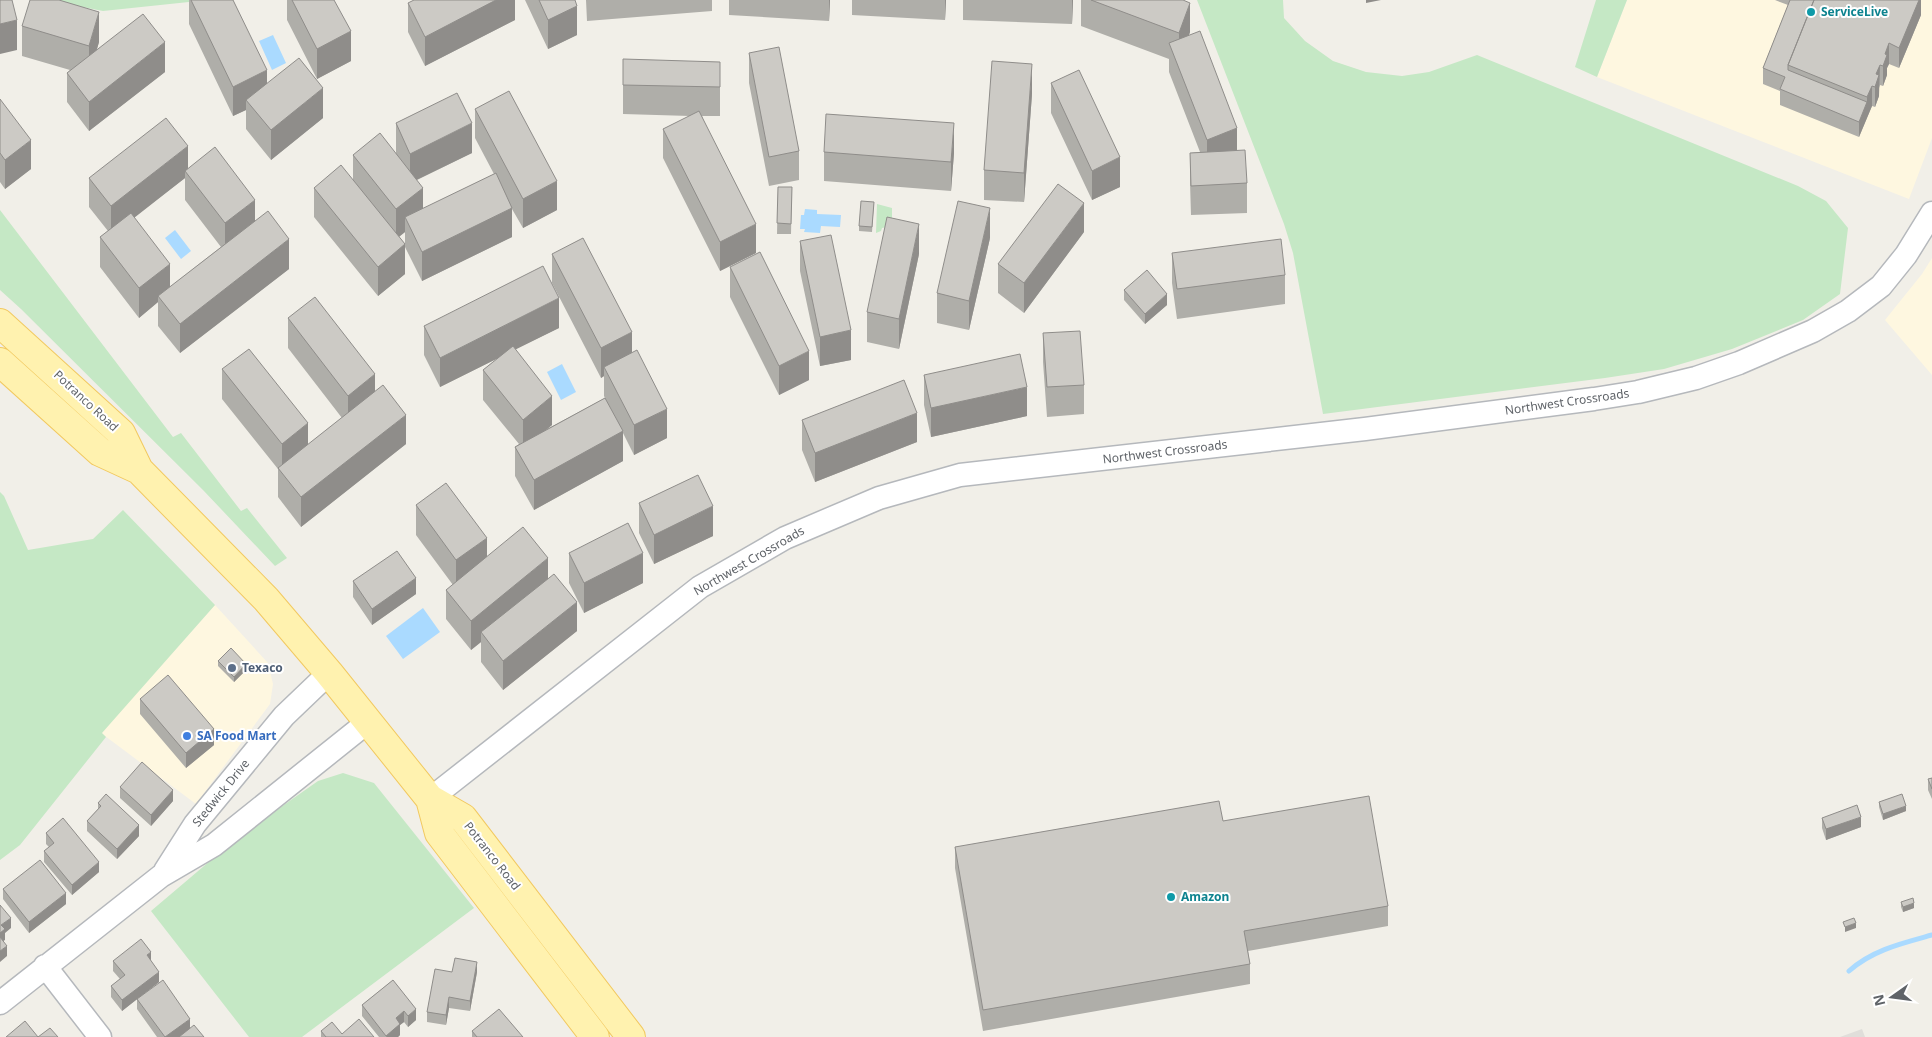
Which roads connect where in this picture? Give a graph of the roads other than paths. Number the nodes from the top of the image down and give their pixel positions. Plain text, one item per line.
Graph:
1 (1932, 213) edge
2 (0, 323) edge
3 (0, 362) edge
4 (139, 470) junction
5 (329, 673) junction
6 (369, 721) junction
7 (430, 799) junction
8 (161, 876) junction
9 (46, 966) junction
10 (0, 1003) edge
11 (100, 1037) edge
12 (596, 1037) edge
13 (631, 1037) edge

1 - 7 street, Northwest Crossroads
2 - 4 main road, Potranco Road
3 - 4 main road
4 - 5 main road
5 - 6 main road
5 - 8 street, Stedwick Drive
6 - 7 main road
6 - 8 street, Stedwick Drive
7 - 12 main road
7 - 13 main road, Potranco Road
8 - 9 street, Stedwick Drive
9 - 10 street, Stedwick Drive
9 - 11 street

